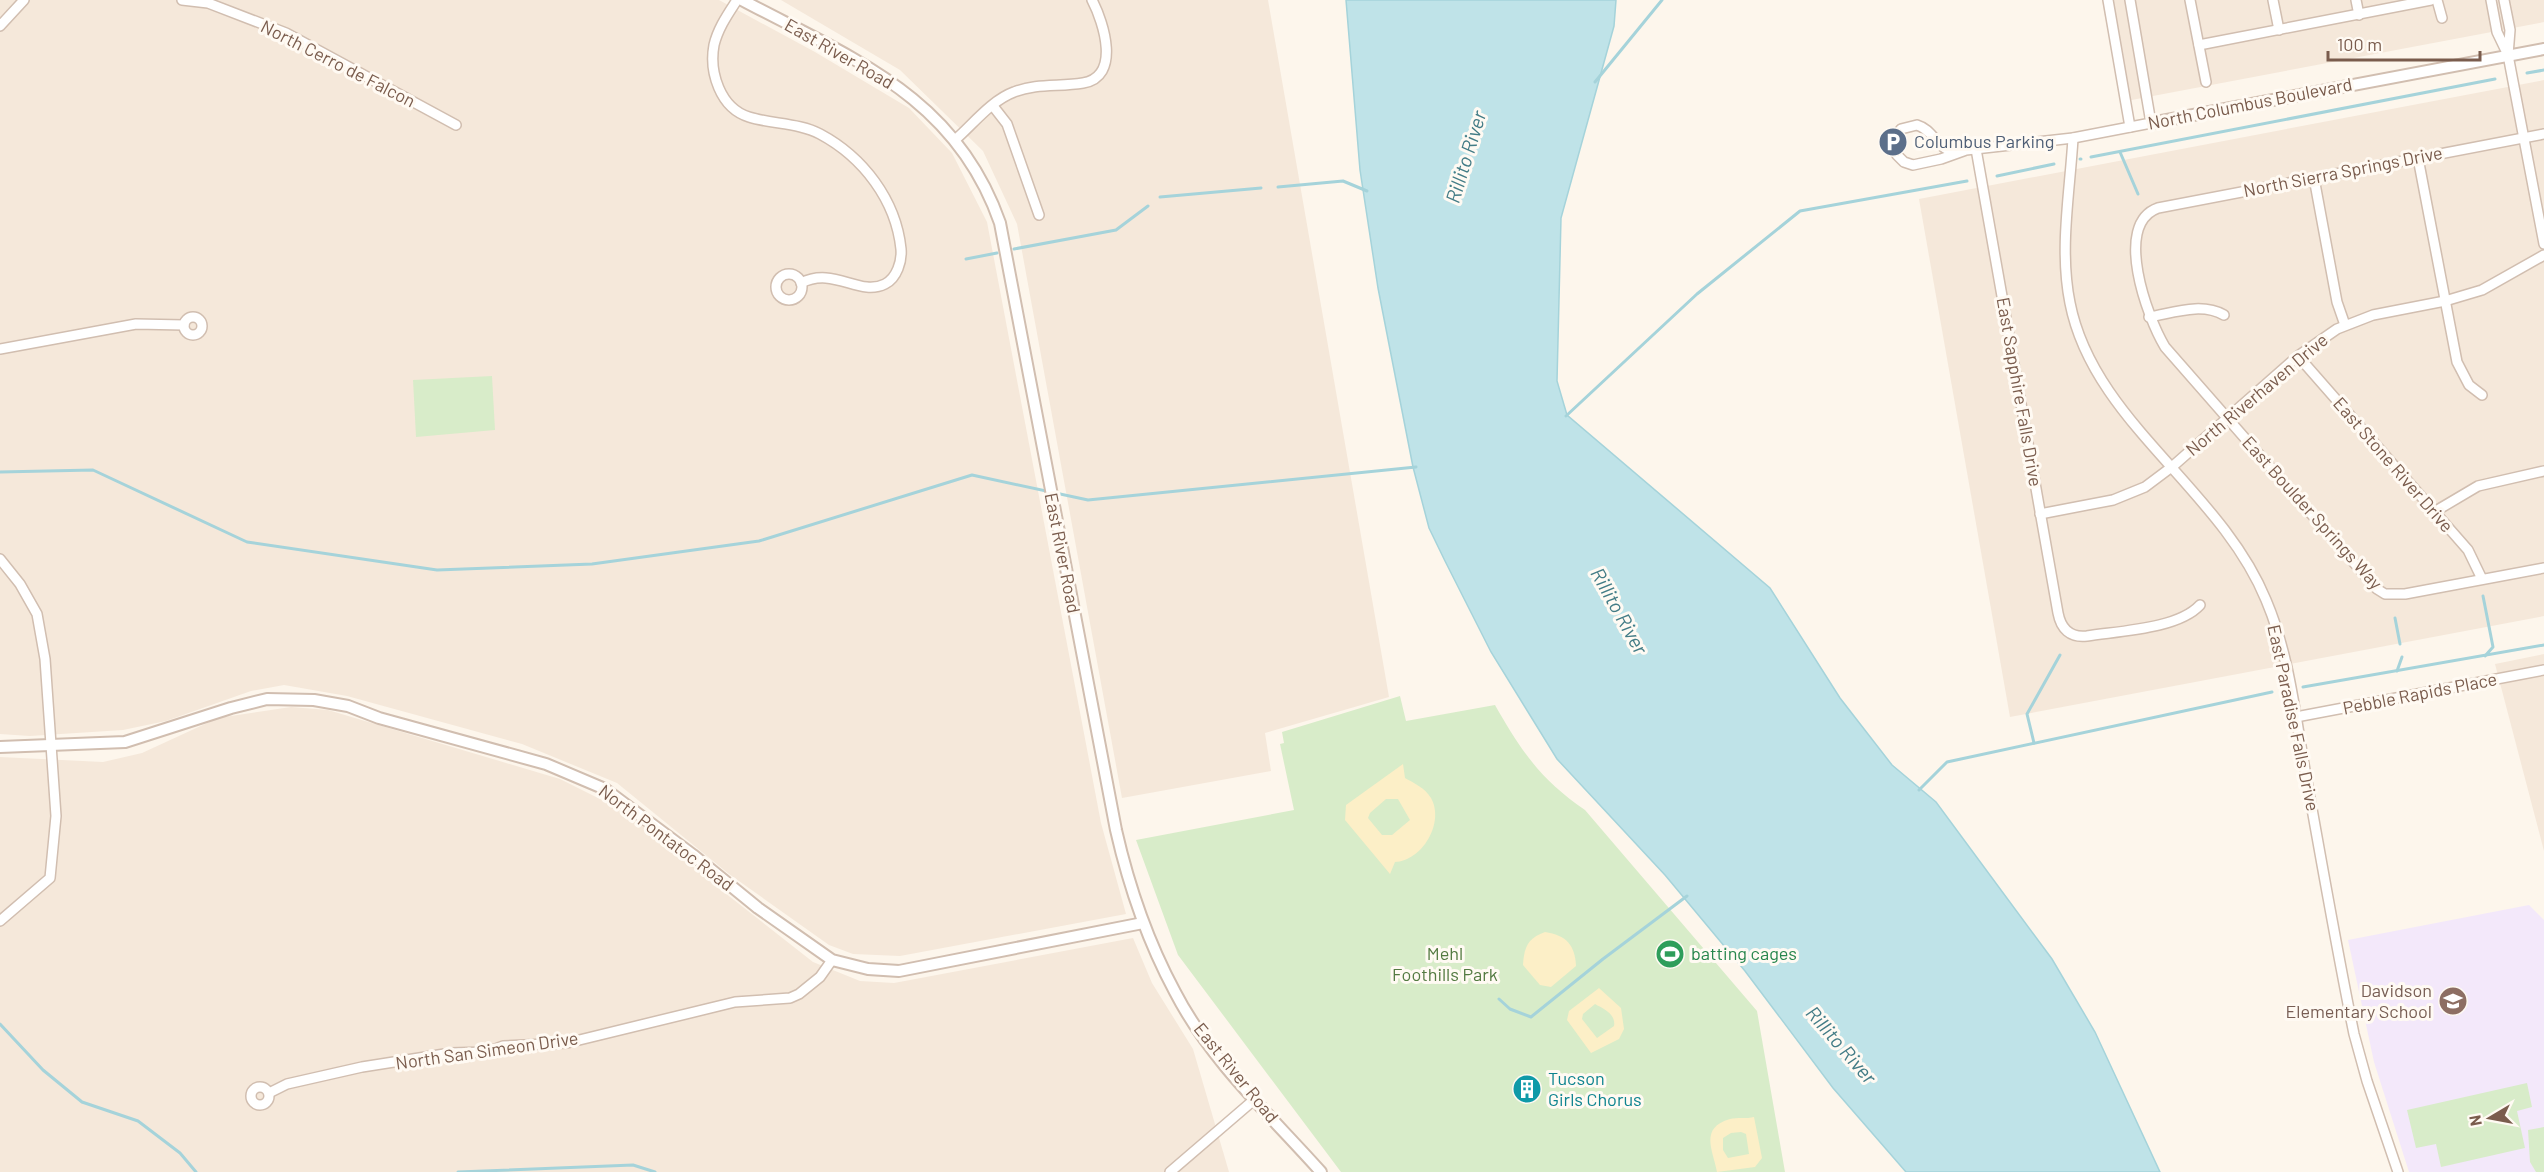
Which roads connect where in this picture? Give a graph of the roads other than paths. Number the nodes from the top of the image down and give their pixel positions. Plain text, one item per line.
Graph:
1 (24, 0) edge
2 (182, 0) edge
3 (737, 0) edge
4 (742, 0) edge
5 (2108, 0) edge
6 (2130, 0) edge
7 (2190, 0) edge
8 (2273, 0) edge
9 (2356, 0) edge
10 (2431, 0) edge
11 (2437, 0) edge
12 (2491, 0) edge
13 (2504, 0) edge
14 (1095, 1) edge
15 (2359, 15) junction
16 (2442, 18) dead end
17 (0, 26) edge
18 (2279, 30) junction
19 (2199, 45) junction
20 (2544, 49) edge
21 (2508, 56) junction
22 (2206, 82) dead end
23 (993, 106) junction
24 (2151, 123) junction
25 (456, 125) dead end
26 (2130, 127) junction
27 (2544, 134) edge
28 (2073, 138) junction
29 (2523, 138) junction
30 (956, 139) junction
31 (1976, 149) junction
32 (1955, 152) junction
33 (2418, 158) junction
34 (2314, 178) junction
35 (1039, 215) dead end
36 (2144, 215) joint
37 (2544, 244) edge
38 (2544, 255) edge
39 (801, 283) dead end
40 (2445, 301) junction
41 (2224, 315) dead end
42 (2149, 317) junction
43 (184, 325) dead end
44 (2345, 325) junction
45 (0, 349) edge
46 (2298, 356) junction
47 (2482, 395) dead end
48 (2227, 419) junction
49 (2173, 466) junction
50 (2544, 471) edge
51 (2434, 512) junction
52 (2040, 514) junction
53 (0, 559) edge
54 (2544, 568) edge
55 (2482, 579) junction
56 (2200, 605) dead end
57 (2544, 670) edge
58 (2296, 717) junction
59 (0, 747) edge
60 (52, 747) junction
61 (0, 921) edge
62 (1143, 923) junction
63 (832, 960) junction
64 (269, 1093) dead end
65 (1256, 1099) junction
66 (1170, 1172) edge
67 (1321, 1172) edge
68 (2398, 1172) edge

1 - 17 street
2 - 25 street, North Cerro de Falcon
3 - 39 street
4 - 30 street, East River Road
5 - 26 street
6 - 24 street
7 - 19 street
8 - 18 street
9 - 15 street
10 - 15 street
11 - 16 street
12 - 21 street
13 - 21 street
14 - 23 street
15 - 18 street
18 - 19 street
19 - 22 street
20 - 21 street, North Columbus Boulevard
21 - 24 street, North Columbus Boulevard
21 - 29 street
23 - 30 street
23 - 35 street
24 - 26 street, North Columbus Boulevard
26 - 28 street, North Columbus Boulevard
27 - 29 street, North Sierra Springs Drive
28 - 31 street, North Columbus Boulevard
28 - 49 street, East Paradise Falls Drive
29 - 33 street, North Sierra Springs Drive
29 - 37 street
30 - 62 street, East River Road
31 - 32 street, North Columbus Boulevard
31 - 52 street, East Sapphire Falls Drive
32 - 32 street, North Columbus Boulevard
33 - 34 street, North Sierra Springs Drive
33 - 40 street
34 - 36 street, North Sierra Springs Drive
34 - 44 street
36 - 42 street, East Boulder Springs Way
38 - 40 street, North Riverhaven Drive
40 - 44 street, North Riverhaven Drive
40 - 47 street
41 - 42 street
42 - 48 street, East Boulder Springs Way
43 - 45 street
44 - 46 street, North Riverhaven Drive
46 - 48 street, North Riverhaven Drive
46 - 51 street, East Stone River Drive
48 - 49 street, North Riverhaven Drive
48 - 55 street, East Boulder Springs Way
49 - 52 street, North Riverhaven Drive
49 - 58 street, East Paradise Falls Drive
50 - 51 street
51 - 55 street, East Stone River Drive
52 - 56 street, East Sapphire Falls Drive
53 - 60 street
54 - 55 street
57 - 58 street, Pebble Rapids Place
58 - 68 street, East Paradise Falls Drive
59 - 60 street, North Pontatoc Road
60 - 61 street
60 - 63 street, North Pontatoc Road
62 - 63 street, North Pontatoc Road
62 - 65 street, East River Road
63 - 64 street, North San Simeon Drive
65 - 66 street
65 - 67 street, East River Road

